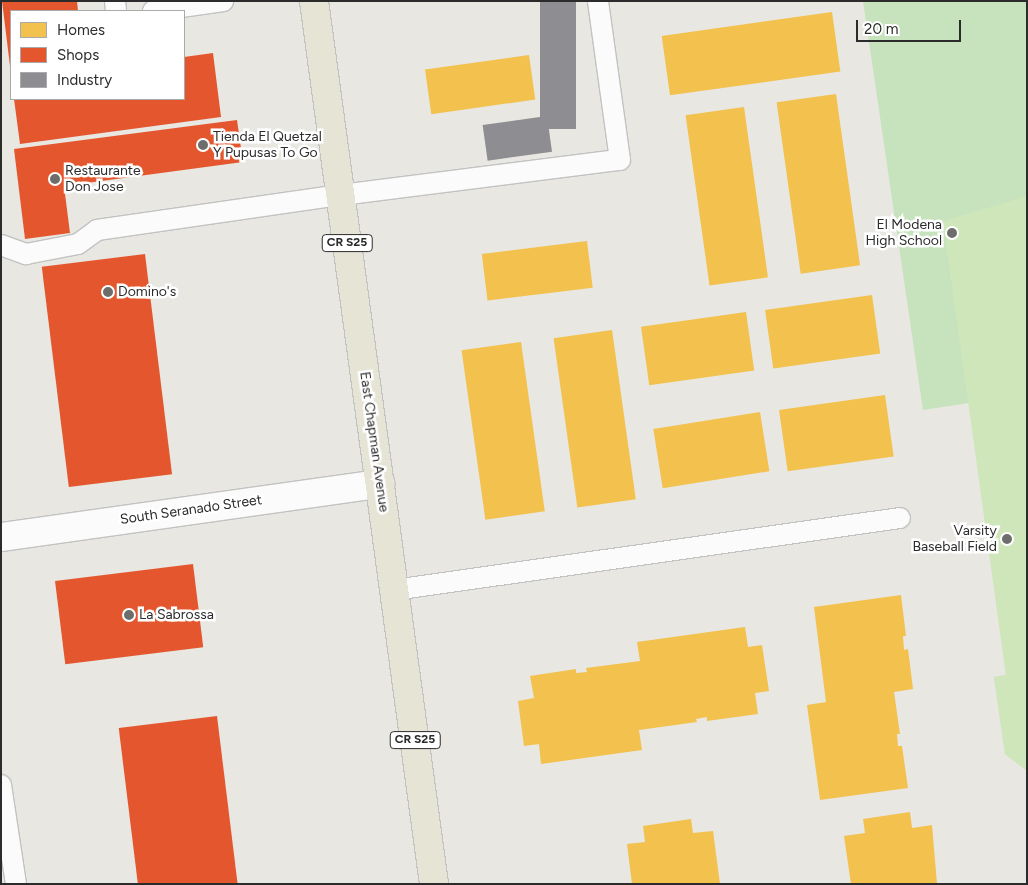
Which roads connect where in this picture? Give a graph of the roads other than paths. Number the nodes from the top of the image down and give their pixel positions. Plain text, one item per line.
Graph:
1 (223, 1) edge
2 (314, 1) edge
3 (598, 1) edge
4 (160, 10) edge
5 (341, 195) junction
6 (1, 245) edge
7 (380, 484) junction
8 (900, 518) dead end
9 (1, 537) edge
10 (394, 590) junction
11 (1, 785) edge
12 (16, 884) edge
13 (434, 884) edge

1 - 4 lane
2 - 5 main road, East Chapman Avenue / CR S25
3 - 5 lane
5 - 6 lane
5 - 7 main road, East Chapman Avenue / CR S25
7 - 9 street, South Seranado Street
7 - 10 main road, East Chapman Avenue / CR S25
8 - 10 lane
10 - 13 main road, East Chapman Avenue / CR S25
11 - 12 lane

